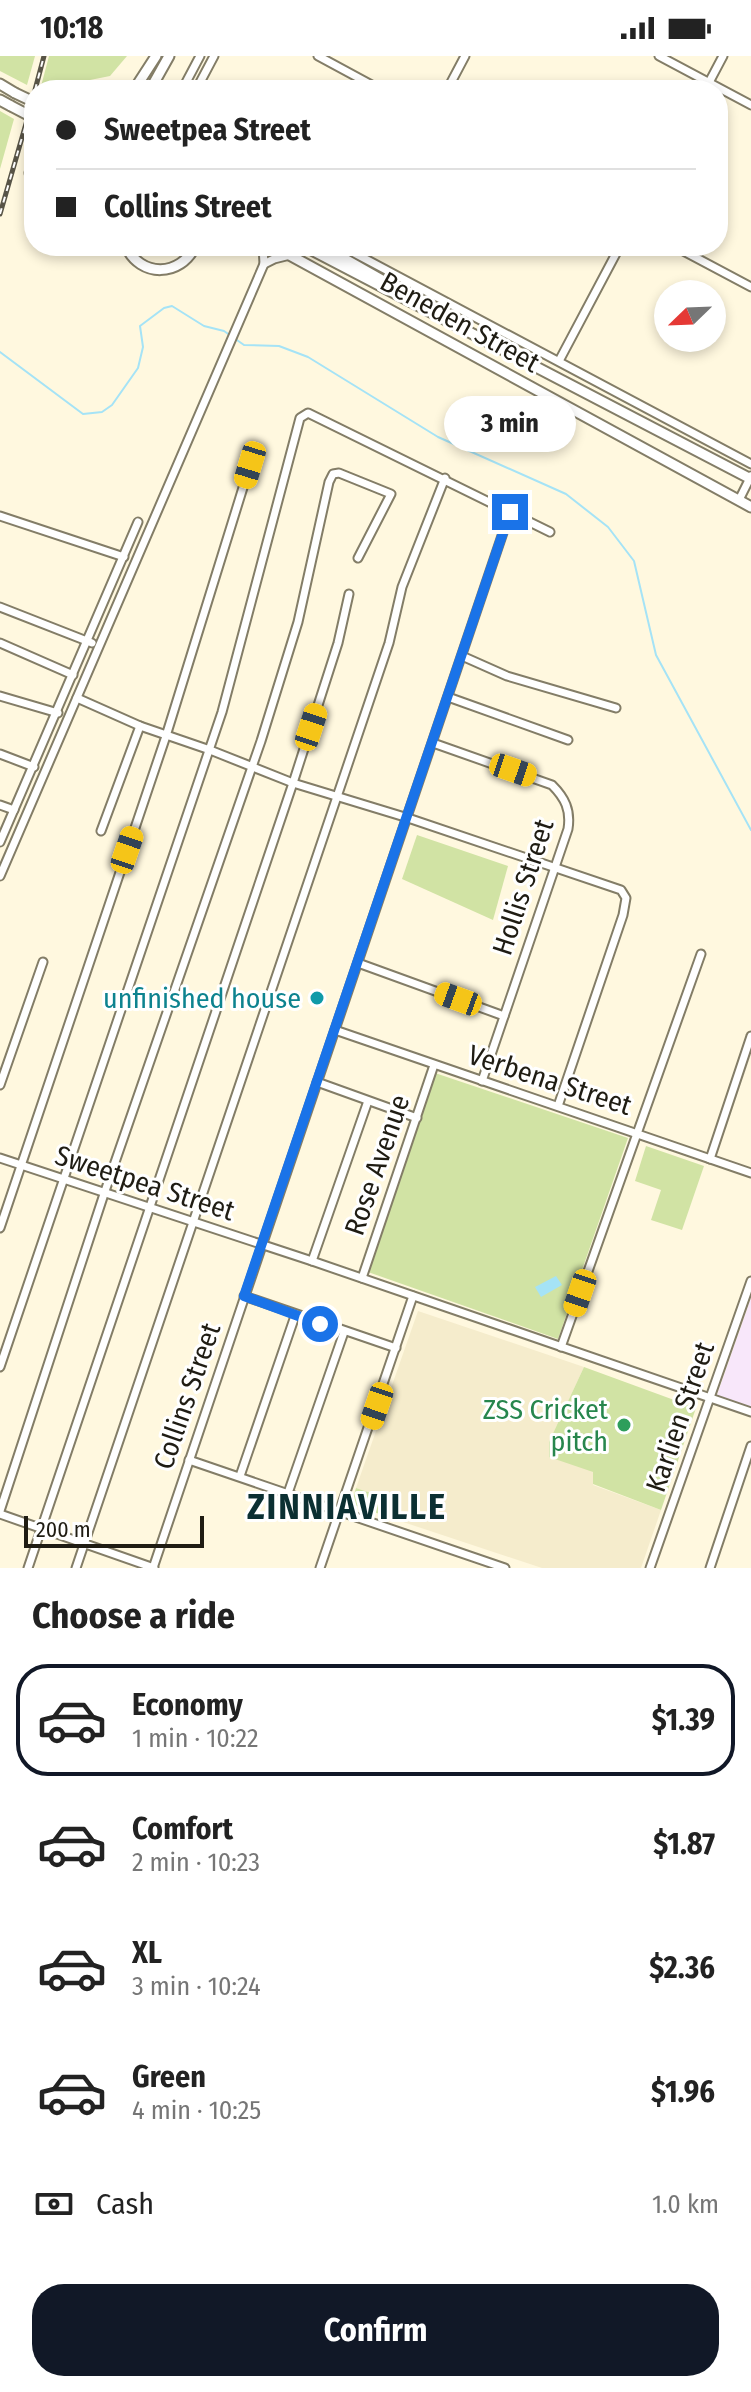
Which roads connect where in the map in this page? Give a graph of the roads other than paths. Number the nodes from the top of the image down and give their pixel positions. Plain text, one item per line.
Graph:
1 (156, 56) edge
2 (169, 56) edge
3 (200, 56) edge
4 (214, 56) edge
5 (318, 56) edge
6 (465, 56) edge
7 (659, 56) edge
8 (723, 56) edge
9 (140, 80) edge
10 (156, 80) edge
11 (187, 80) edge
12 (201, 80) edge
13 (362, 80) edge
14 (452, 80) edge
15 (697, 80) edge
16 (710, 80) edge
17 (0, 84) edge
18 (728, 95) edge
19 (24, 97) edge
20 (0, 100) edge
21 (751, 105) edge
22 (24, 113) edge
23 (133, 256) edge
24 (190, 256) edge
25 (264, 256) edge
26 (286, 256) edge
27 (292, 256) edge
28 (323, 256) edge
29 (339, 256) edge
30 (360, 256) edge
31 (615, 256) edge
32 (693, 256) edge
33 (264, 264) junction
34 (751, 287) edge
35 (447, 321) junction
36 (559, 361) junction
37 (751, 464) edge
38 (250, 465) dead end
39 (445, 478) junction
40 (751, 478) edge
41 (747, 503) edge
42 (510, 512) junction
43 (0, 516) edge
44 (138, 522) dead end
45 (550, 532) dead end
46 (124, 557) junction
47 (358, 558) dead end
48 (349, 594) dead end
49 (0, 607) edge
50 (88, 641) junction
51 (0, 643) edge
52 (98, 645) junction
53 (462, 656) junction
54 (73, 675) junction
55 (0, 696) edge
56 (448, 697) junction
57 (77, 698) junction
58 (616, 708) dead end
59 (58, 713) junction
60 (140, 726) junction
61 (166, 736) junction
62 (568, 740) dead end
63 (433, 743) junction
64 (210, 750) junction
65 (0, 754) edge
66 (34, 767) junction
67 (250, 767) junction
68 (293, 783) junction
69 (337, 797) junction
70 (0, 805) edge
71 (14, 810) junction
72 (408, 818) junction
73 (101, 831) dead end
74 (0, 842) edge
75 (554, 867) junction
76 (0, 876) edge
77 (701, 954) dead end
78 (43, 962) dead end
79 (358, 963) junction
80 (504, 1016) junction
81 (335, 1030) junction
82 (751, 1036) edge
83 (434, 1065) junction
84 (482, 1081) junction
85 (317, 1082) junction
86 (0, 1085) edge
87 (368, 1101) junction
88 (558, 1106) junction
89 (417, 1118) junction
90 (637, 1132) junction
91 (0, 1158) edge
92 (710, 1159) junction
93 (21, 1165) junction
94 (751, 1173) edge
95 (63, 1180) junction
96 (104, 1194) junction
97 (148, 1209) junction
98 (193, 1222) junction
99 (0, 1228) edge
100 (261, 1244) junction
101 (312, 1261) junction
102 (362, 1278) junction
103 (751, 1281) edge
104 (244, 1296) junction
105 (413, 1296) junction
106 (295, 1316) junction
107 (344, 1332) junction
108 (561, 1347) junction
109 (396, 1348) junction
110 (0, 1367) edge
111 (710, 1398) junction
112 (751, 1412) edge
113 (751, 1446) edge
114 (189, 1460) junction
115 (240, 1476) junction
116 (288, 1493) junction
117 (340, 1512) junction
118 (0, 1513) edge
119 (40, 1528) junction
120 (84, 1543) junction
121 (487, 1565) edge
122 (28, 1568) edge
123 (76, 1568) edge
124 (153, 1568) edge
125 (320, 1568) edge
126 (505, 1568) edge
127 (650, 1568) edge
128 (710, 1568) edge

1 - 9 main road
2 - 10 main road
3 - 11 street
4 - 12 street
5 - 13 street
6 - 14 street
7 - 15 street
8 - 16 street
17 - 19 main road, bridge
18 - 21 street
20 - 22 main road, bridge
23 - 24 main road
25 - 33 street
26 - 33 street
27 - 41 main road, Beneden Street
28 - 35 main road, Beneden Street
29 - 35 main road
30 - 36 street, Beneden Street
31 - 36 street
32 - 34 street
33 - 52 street
35 - 40 main road, Beneden Street
36 - 37 street, Beneden Street
38 - 61 street
39 - 42 street
39 - 64 street
39 - 69 street
40 - 41 street
42 - 45 street
42 - 53 street, Collins Street
43 - 46 street
44 - 46 street
46 - 50 street
47 - 67 street
48 - 68 street
49 - 50 street
50 - 52 street
50 - 54 street
51 - 54 street
52 - 57 street
53 - 56 street, Collins Street
53 - 58 street
54 - 59 street
55 - 59 street
56 - 62 street
56 - 63 street, Collins Street
57 - 60 street
57 - 76 street
59 - 66 street
60 - 61 street
60 - 73 street
61 - 64 street
61 - 93 street
63 - 72 street, Collins Street
63 - 75 street, Hollis Street
64 - 67 street
64 - 95 street
65 - 66 street
66 - 71 street
67 - 68 street
67 - 96 street
68 - 69 street
68 - 97 street
69 - 72 street
69 - 98 street
70 - 71 street
71 - 74 street
72 - 75 street
72 - 79 street, Collins Street
75 - 80 street, Hollis Street
75 - 88 street
77 - 90 street
78 - 86 street
79 - 80 street
79 - 81 street, Collins Street
80 - 84 street, Hollis Street
81 - 83 street, Verbena Street
81 - 85 street, Collins Street
82 - 92 street
83 - 84 street, Verbena Street
83 - 89 street, Rose Avenue
84 - 88 street, Verbena Street
85 - 87 street
85 - 100 street, Collins Street
87 - 89 street
87 - 101 street
88 - 90 street, Verbena Street
89 - 102 street, Rose Avenue
90 - 92 street, Verbena Street
90 - 108 street
91 - 93 street, Sweetpea Street
92 - 94 street, Verbena Street
93 - 95 street, Sweetpea Street
93 - 99 street
95 - 96 street, Sweetpea Street
95 - 110 street
96 - 97 street, Sweetpea Street
96 - 118 street
97 - 98 street, Sweetpea Street
97 - 119 street
98 - 100 street, Sweetpea Street
98 - 120 street
100 - 101 street, Sweetpea Street
100 - 104 street, Collins Street
101 - 102 street, Sweetpea Street
102 - 105 street, Sweetpea Street
103 - 111 street, Karlien Street
104 - 106 street
104 - 114 street, Collins Street
105 - 108 street, Sweetpea Street
105 - 109 street
106 - 107 street
106 - 115 street
107 - 109 street
107 - 116 street
108 - 111 street, Sweetpea Street
109 - 117 street
111 - 112 street, Sweetpea Street
111 - 127 street, Karlien Street
113 - 128 street
114 - 115 street
114 - 124 street, Collins Street
115 - 116 street
116 - 117 street
117 - 121 street
117 - 125 street
118 - 119 street
119 - 120 street
119 - 122 street
120 - 123 street
120 - 124 street
121 - 126 street

